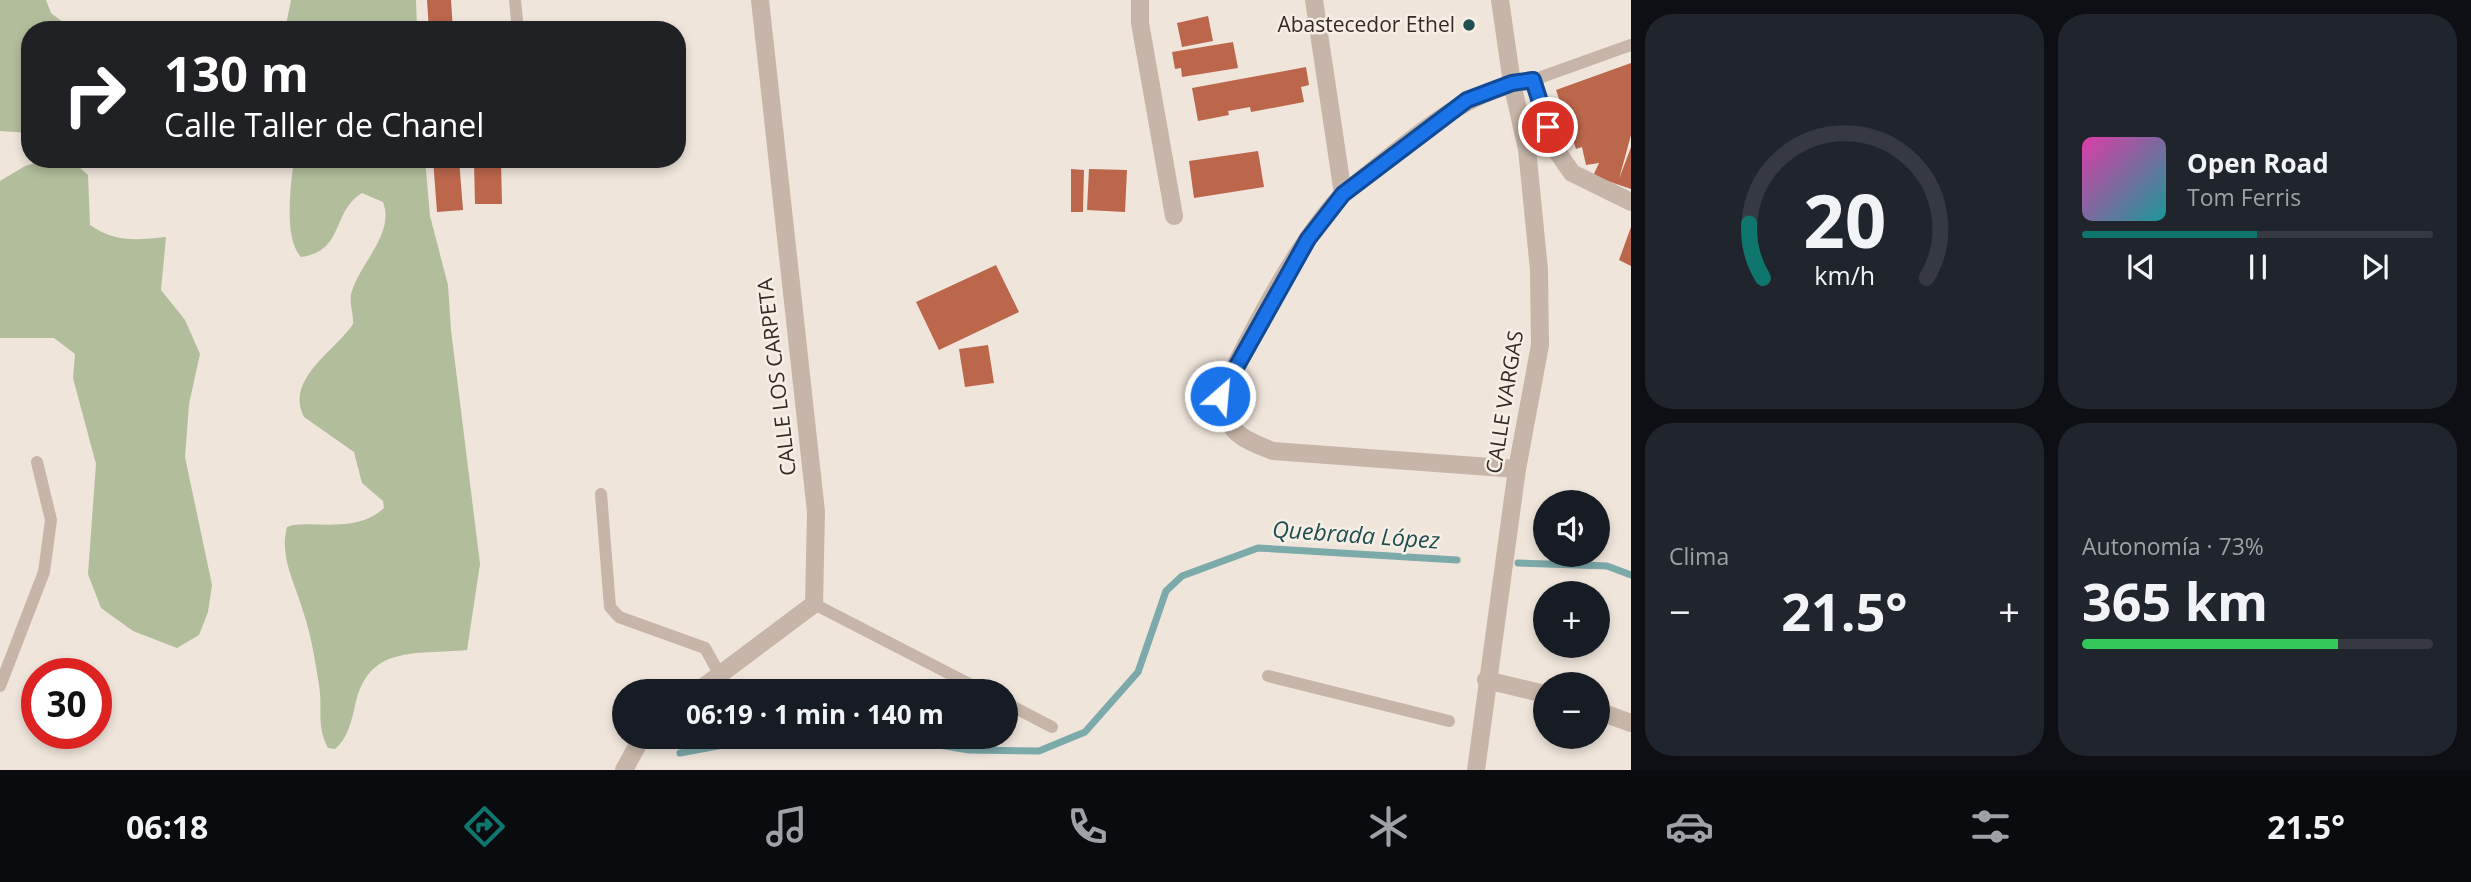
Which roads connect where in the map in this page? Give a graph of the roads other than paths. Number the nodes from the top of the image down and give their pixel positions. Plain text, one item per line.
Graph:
1 (515, 0) edge
2 (760, 0) edge
3 (1140, 0) edge
4 (1314, 0) edge
5 (1500, 0) edge
6 (517, 21) edge
7 (1631, 46) edge
8 (1533, 80) junction
9 (1512, 83) junction
10 (1343, 194) junction
11 (1631, 202) edge
12 (1174, 216) dead end
13 (37, 462) dead end
14 (1517, 469) junction
15 (601, 494) dead end
16 (814, 604) junction
17 (720, 676) junction
18 (1268, 676) dead end
19 (716, 679) edge
20 (960, 679) edge
21 (1486, 680) junction
22 (0, 686) edge
23 (1533, 691) edge
24 (1018, 709) edge
25 (1610, 715) edge
26 (1449, 721) dead end
27 (1631, 723) edge
28 (1052, 727) dead end
29 (635, 749) edge
30 (624, 770) edge
31 (1476, 770) edge

1 - 6 lane
2 - 16 street, CALLE LOS CARPETA
3 - 12 street
4 - 10 street
5 - 9 street, CALLE VARGAS
7 - 8 lane
8 - 9 street
8 - 11 street
9 - 10 street
9 - 14 street, CALLE VARGAS
10 - 14 street
13 - 22 lane
14 - 21 street, CALLE VARGAS
15 - 17 lane
16 - 17 street
16 - 20 lane
17 - 19 street
18 - 26 lane
21 - 23 street
21 - 31 street, CALLE VARGAS
24 - 28 lane
25 - 27 street
29 - 30 street

